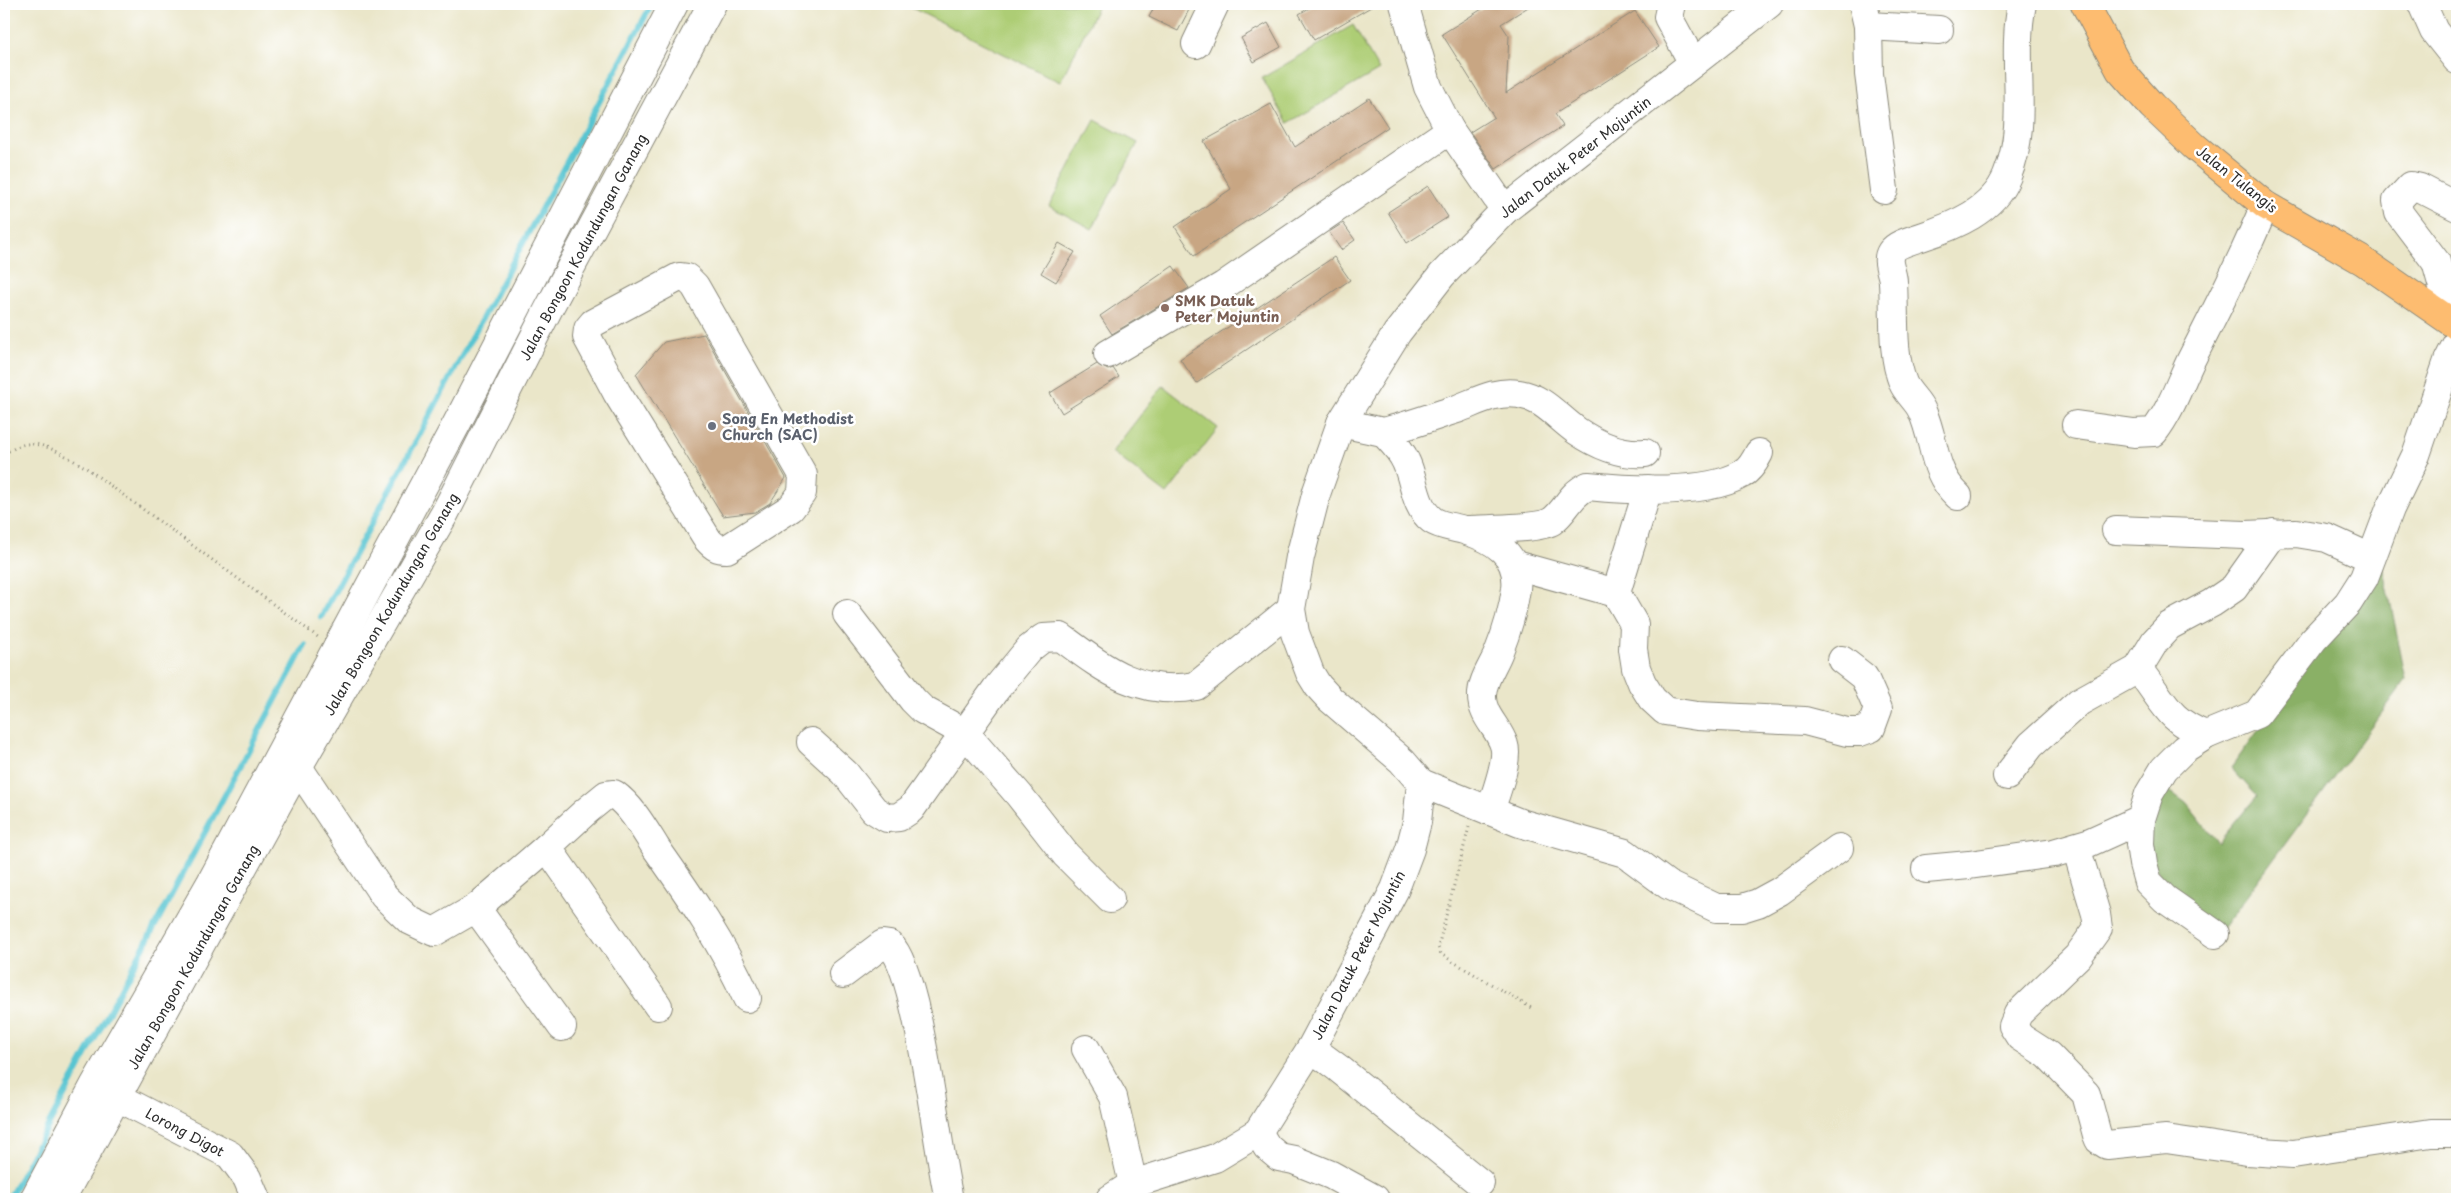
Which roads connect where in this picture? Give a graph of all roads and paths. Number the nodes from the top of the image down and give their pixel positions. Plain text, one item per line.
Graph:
1 (674, 4) edge
2 (712, 4) edge
3 (1216, 4) edge
4 (1404, 4) edge
5 (1671, 4) edge
6 (1769, 4) edge
7 (2022, 4) edge
8 (2085, 4) edge
9 (2422, 4) edge
10 (1866, 15) edge
11 (1939, 30) dead end
12 (1196, 44) dead end
13 (2457, 60) edge
14 (1693, 63) junction
15 (1450, 130) junction
16 (1884, 190) dead end
17 (2265, 205) junction
18 (2457, 207) edge
19 (1505, 210) junction
20 (548, 310) junction
21 (588, 329) junction
22 (2456, 330) edge
23 (1108, 354) dead end
24 (1341, 423) junction
25 (2076, 425) dead end
26 (1383, 432) junction
27 (1759, 453) dead end
28 (4, 454) edge
29 (1645, 454) dead end
30 (1648, 489) junction
31 (1958, 496) dead end
32 (417, 499) junction
33 (445, 513) junction
34 (1466, 530) junction
35 (2116, 530) dead end
36 (2273, 533) junction
37 (2371, 558) junction
38 (1515, 565) junction
39 (1616, 593) junction
40 (1291, 609) junction
41 (847, 614) dead end
42 (334, 649) junction
43 (1842, 660) dead end
44 (2138, 669) junction
45 (965, 733) junction
46 (2206, 735) junction
47 (811, 742) dead end
48 (298, 767) junction
49 (2007, 776) dead end
50 (1429, 786) junction
51 (1476, 806) junction
52 (2141, 819) junction
53 (2076, 847) junction
54 (547, 848) junction
55 (1839, 848) dead end
56 (1926, 869) dead end
57 (1110, 899) dead end
58 (476, 908) junction
59 (2215, 934) dead end
60 (843, 974) dead end
61 (747, 998) dead end
62 (658, 1006) dead end
63 (1533, 1009) dead end
64 (145, 1020) junction
65 (562, 1027) dead end
66 (1086, 1049) dead end
67 (1323, 1058) junction
68 (106, 1091) junction
69 (2457, 1133) edge
70 (1268, 1145) junction
71 (1480, 1183) dead end
72 (1133, 1184) junction
73 (34, 1199) edge
74 (61, 1199) edge
75 (256, 1199) edge
76 (949, 1199) edge
77 (1110, 1199) edge
78 (1375, 1199) edge

1 - 32 street
2 - 20 street, Jalan Bongoon Kodundungan Ganang
3 - 12 street
4 - 15 street
5 - 14 street
6 - 14 street, Jalan Datuk Peter Mojuntin
7 - 31 street
8 - 17 main road, Jalan Tulangis
9 - 13 street
10 - 11 street
10 - 16 street
14 - 19 street, Jalan Datuk Peter Mojuntin
15 - 19 street
15 - 23 street
17 - 22 main road, Jalan Tulangis
17 - 25 street
18 - 22 street
19 - 24 street, Jalan Datuk Peter Mojuntin
20 - 21 street
20 - 33 street, Jalan Bongoon Kodundungan Ganang
21 - 21 street
22 - 37 street
24 - 26 street
24 - 40 street, Jalan Datuk Peter Mojuntin
26 - 29 street
26 - 34 street
27 - 30 street
28 - 42 path
30 - 34 street
30 - 39 street
32 - 33 street
32 - 42 street
33 - 48 street, Jalan Bongoon Kodundungan Ganang
34 - 38 street
35 - 36 street
36 - 37 street
36 - 44 street
37 - 46 street
38 - 39 street
38 - 51 street
39 - 43 street
40 - 45 street
40 - 50 street, Jalan Datuk Peter Mojuntin
41 - 45 street
42 - 64 street
44 - 46 street
44 - 49 street
45 - 47 street
45 - 57 street
46 - 52 street
48 - 58 street
48 - 64 street, Jalan Bongoon Kodundungan Ganang
50 - 51 street
50 - 67 street, Jalan Datuk Peter Mojuntin
51 - 55 street
51 - 63 path
52 - 53 street
52 - 59 street
53 - 56 street
53 - 69 street
54 - 58 street
54 - 61 street
54 - 62 street
58 - 65 street
60 - 76 street
64 - 68 street
66 - 72 street
67 - 70 street, Jalan Datuk Peter Mojuntin
67 - 71 street
68 - 73 street
68 - 74 street
68 - 75 street, Lorong Digot
70 - 72 street, Jalan Datuk Peter Mojuntin
70 - 78 street
72 - 77 street, Jalan Datuk Peter Mojuntin

